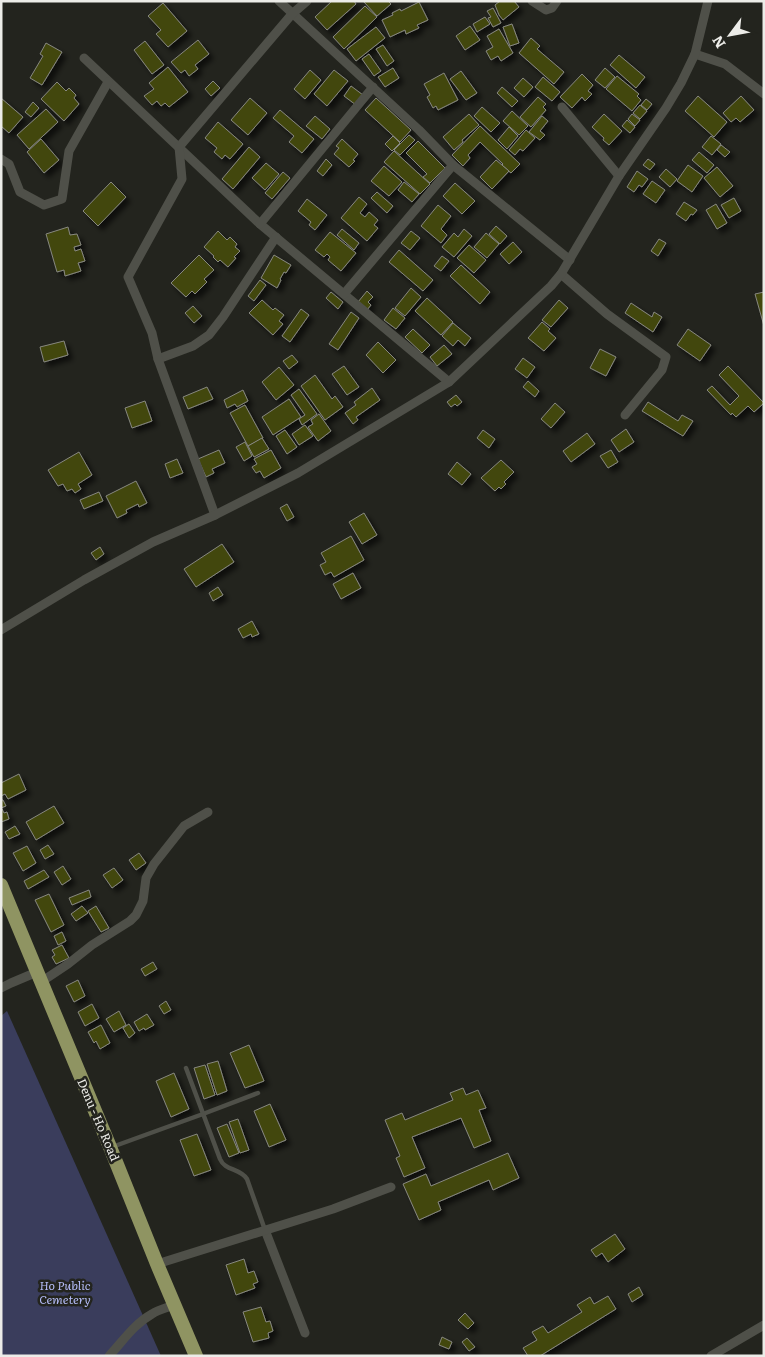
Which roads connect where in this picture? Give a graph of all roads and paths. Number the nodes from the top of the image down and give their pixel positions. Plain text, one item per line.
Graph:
1 (279, 1) edge
2 (307, 1) edge
3 (532, 1) edge
4 (556, 1) edge
5 (708, 1) edge
6 (292, 14) junction
7 (695, 54) junction
8 (84, 58) dead end
9 (108, 82) junction
10 (373, 87) junction
11 (764, 94) edge
12 (562, 107) dead end
13 (179, 147) junction
14 (1, 159) edge
15 (453, 165) junction
16 (619, 176) junction
17 (260, 224) junction
18 (276, 237) junction
19 (570, 260) junction
20 (562, 274) junction
21 (344, 294) junction
22 (158, 359) junction
23 (449, 382) junction
24 (625, 415) dead end
25 (215, 515) junction
26 (1, 630) edge
27 (208, 812) dead end
28 (1, 885) edge
29 (39, 977) junction
30 (1, 988) edge
31 (186, 1068) dead end
32 (258, 1093) dead end
33 (203, 1114) junction
34 (110, 1147) junction
35 (392, 1187) dead end
36 (265, 1230) junction
37 (156, 1264) junction
38 (174, 1305) junction
39 (764, 1325) edge
40 (305, 1333) dead end
41 (110, 1356) edge
42 (196, 1356) edge
43 (711, 1356) edge

1 - 6 street
2 - 6 street
3 - 4 street
5 - 7 street
6 - 10 street
6 - 13 street
7 - 11 street
7 - 16 street
8 - 9 street
9 - 13 street
9 - 14 street
10 - 15 street
10 - 17 street
12 - 16 street
13 - 17 street
13 - 22 street
15 - 19 street
15 - 21 street
16 - 19 street
17 - 18 street
18 - 21 street
18 - 22 street
19 - 20 street
20 - 23 street
20 - 24 street
21 - 23 street
22 - 25 street
23 - 25 street
25 - 26 street
27 - 29 street
28 - 29 main road, Denu - Ho Road
29 - 30 street
29 - 34 main road, Denu - Ho Road
31 - 33 lane
32 - 33 lane
33 - 34 lane
33 - 36 lane
34 - 37 main road, Denu - Ho Road
35 - 36 street
36 - 37 street
36 - 40 street
37 - 38 main road, Denu - Ho Road
38 - 41 street
38 - 42 main road, Denu - Ho Road
39 - 43 street

